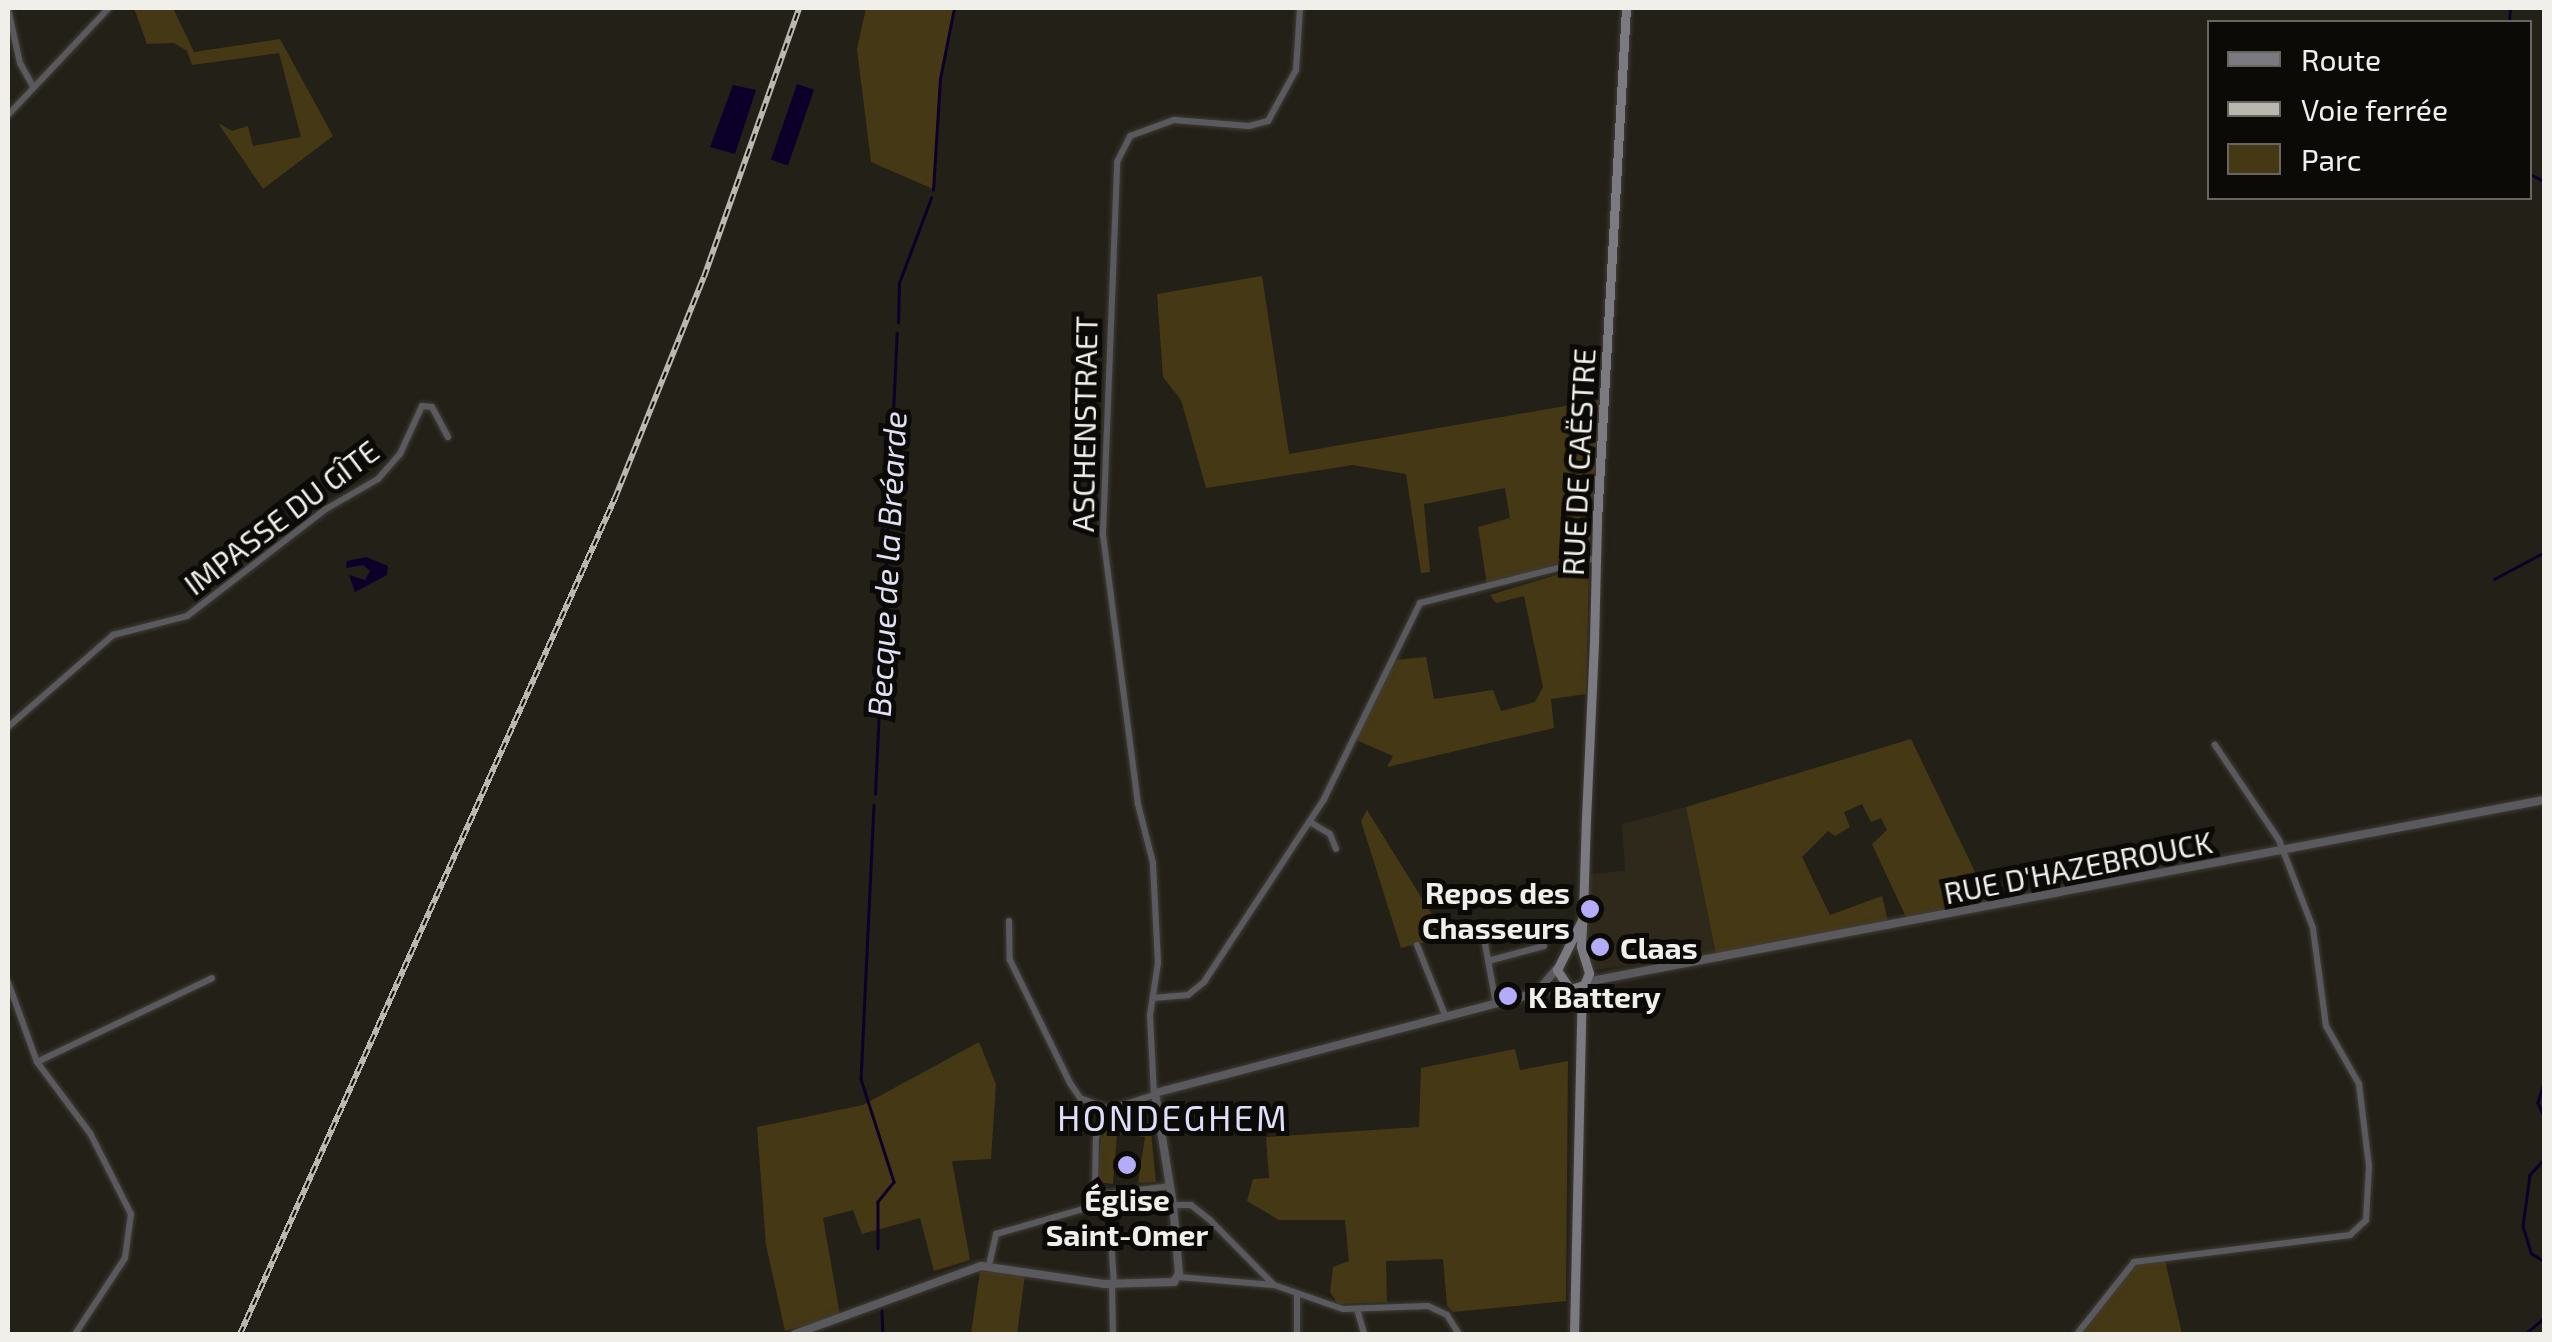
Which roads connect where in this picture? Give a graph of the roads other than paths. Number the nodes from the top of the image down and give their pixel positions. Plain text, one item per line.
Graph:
1 (109, 8) edge
2 (1300, 8) edge
3 (1626, 8) edge
4 (8, 9) edge
5 (34, 86) junction
6 (8, 115) edge
7 (448, 437) dead end
8 (1596, 558) junction
9 (8, 727) edge
10 (2215, 745) dead end
11 (2544, 800) edge
12 (1310, 822) junction
13 (1336, 850) dead end
14 (2284, 850) junction
15 (1582, 920) junction
16 (1010, 921) dead end
17 (1484, 938) dead end
18 (1417, 945) dead end
19 (1544, 946) dead end
20 (1564, 958) junction
21 (1583, 959) junction
22 (1488, 962) junction
23 (1557, 968) junction
24 (212, 978) dead end
25 (1586, 980) junction
26 (8, 982) edge
27 (1566, 987) junction
28 (1527, 997) junction
29 (1153, 998) junction
30 (1496, 1004) junction
31 (1445, 1015) junction
32 (1580, 1015) junction
33 (38, 1062) junction
34 (1154, 1095) junction
35 (1109, 1109) junction
36 (1170, 1186) junction
37 (1108, 1194) junction
38 (1173, 1205) junction
39 (1084, 1209) dead end
40 (989, 1265) junction
41 (1178, 1277) junction
42 (1113, 1284) junction
43 (1274, 1285) junction
44 (1298, 1292) junction
45 (1357, 1309) junction
46 (74, 1334) edge
47 (794, 1334) edge
48 (1113, 1334) edge
49 (1297, 1334) edge
50 (1364, 1334) edge
51 (1459, 1334) edge
52 (1574, 1334) edge
53 (2076, 1334) edge

1 - 5 street
2 - 29 street, ASCHENSTRAET
3 - 8 main road, RUE DE CAËSTRE
4 - 5 street
5 - 6 street
7 - 9 street, IMPASSE DU GÎTE
8 - 12 street
8 - 15 main road, RUE DE CAËSTRE
10 - 14 street
11 - 14 street, RUE D'HAZEBROUCK
12 - 13 street
12 - 29 street
14 - 25 street, RUE D'HAZEBROUCK
14 - 53 street
15 - 20 main road, RUE DE CAËSTRE
15 - 21 main road, RUE DE CAËSTRE
16 - 35 street
17 - 22 street
18 - 31 street
19 - 22 street
20 - 21 main road
20 - 23 main road, RUE DE CAËSTRE
21 - 25 main road
22 - 30 street
23 - 27 main road
23 - 28 street
24 - 33 street
25 - 27 main road
25 - 32 main road
26 - 33 street
27 - 28 street
27 - 32 main road
28 - 30 street
29 - 34 street, ASCHENSTRAET
30 - 31 street
31 - 34 street
32 - 52 main road
33 - 46 street
34 - 35 street
34 - 36 street
35 - 37 street
36 - 37 street
36 - 38 street
37 - 42 street
38 - 41 street
38 - 43 street
39 - 40 street
40 - 42 street
40 - 47 street
41 - 42 street
41 - 43 street
42 - 48 street
43 - 44 street
44 - 45 street
44 - 49 street
45 - 50 street
45 - 51 street

